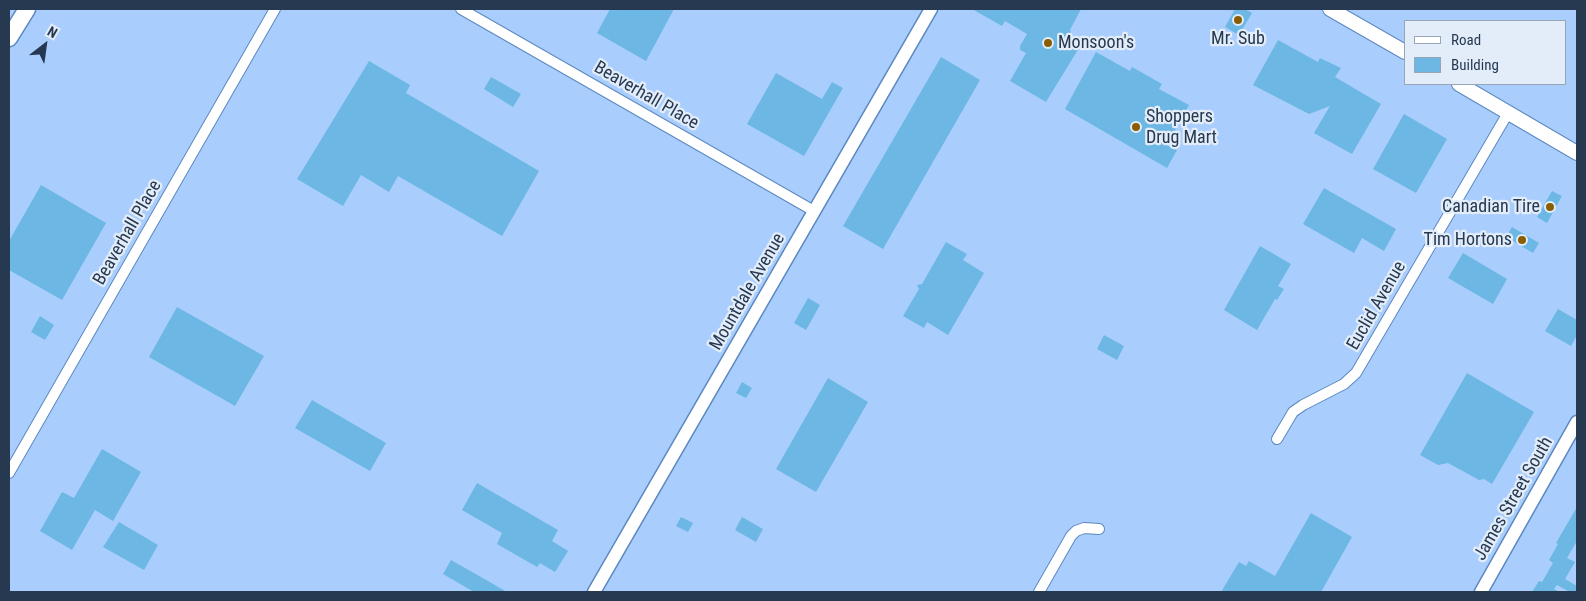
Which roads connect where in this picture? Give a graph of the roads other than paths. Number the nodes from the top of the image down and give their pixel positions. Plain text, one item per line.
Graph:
1 (27, 9) edge
2 (275, 9) edge
3 (461, 9) edge
4 (932, 9) edge
5 (1330, 9) edge
6 (9, 38) edge
7 (1404, 51) edge
8 (1461, 85) edge
9 (1508, 113) junction
10 (1577, 153) edge
11 (814, 211) junction
12 (1577, 422) edge
13 (1277, 439) dead end
14 (9, 473) edge
15 (1099, 529) dead end
16 (594, 592) edge
17 (1039, 592) edge
18 (1481, 592) edge

1 - 6 highway
2 - 14 street, Beaverhall Place
3 - 11 street, Beaverhall Place
4 - 11 street, Mountdale Avenue
5 - 7 main road
8 - 9 main road
9 - 10 main road
9 - 13 street, Euclid Avenue
11 - 16 street, Mountdale Avenue
12 - 18 street, James Street South
15 - 17 street

